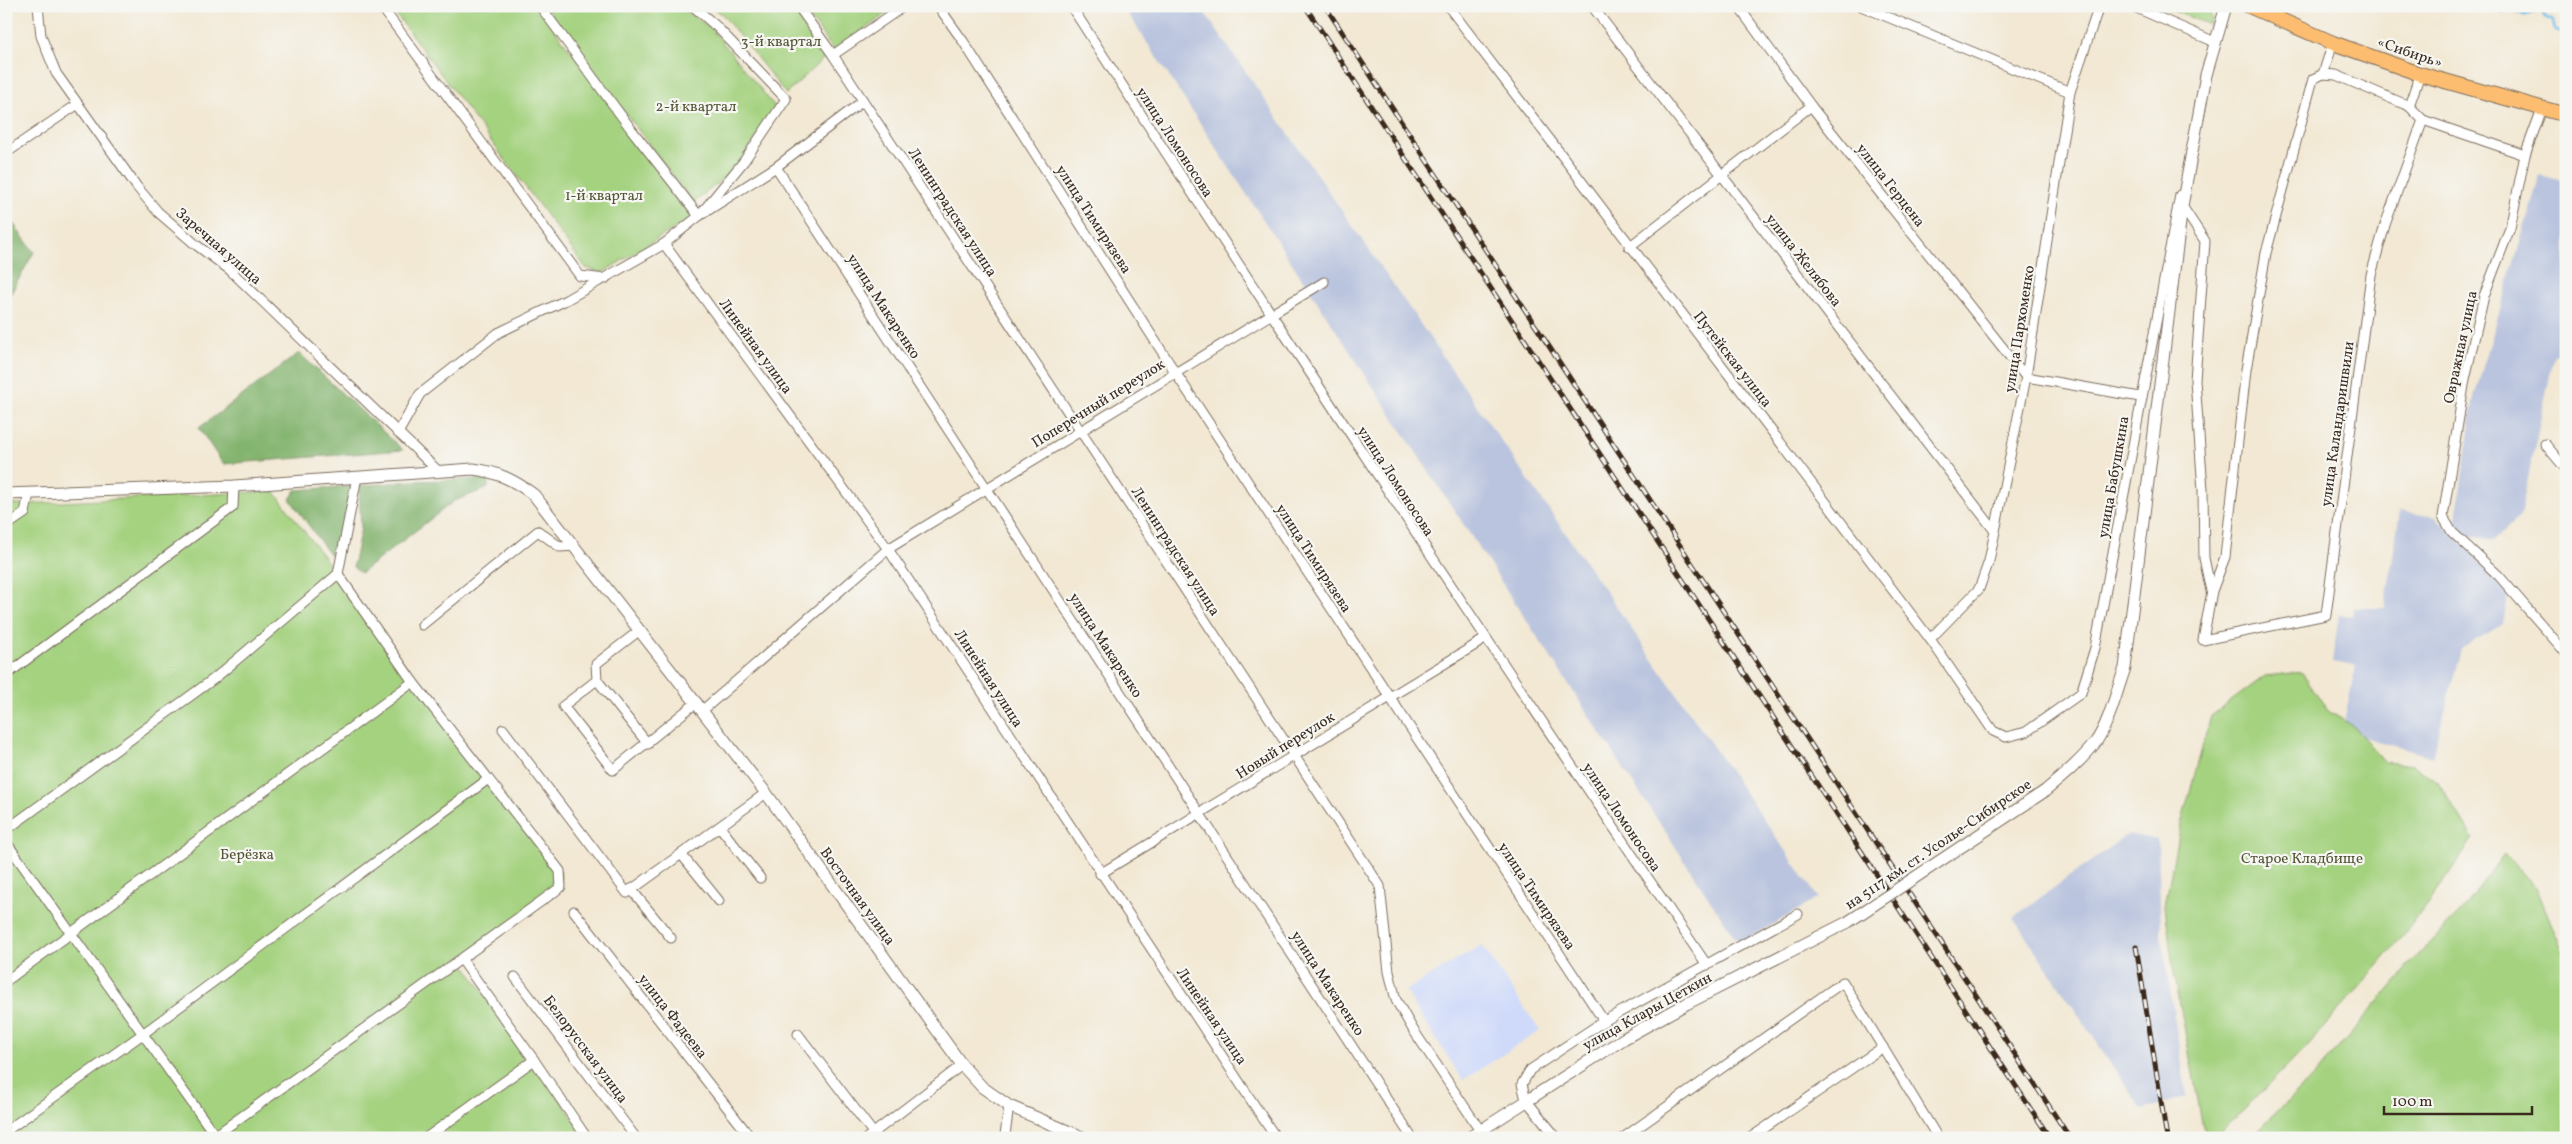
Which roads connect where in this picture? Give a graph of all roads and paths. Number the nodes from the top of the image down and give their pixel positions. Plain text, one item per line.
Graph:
1 (38, 6) edge
2 (381, 6) edge
3 (540, 6) edge
4 (693, 6) edge
5 (798, 6) edge
6 (904, 6) edge
7 (938, 6) edge
8 (1071, 6) edge
9 (1448, 6) edge
10 (1592, 6) edge
11 (1738, 6) edge
12 (1862, 6) edge
13 (2099, 6) edge
14 (2132, 6) edge
15 (2226, 6) edge
16 (2249, 6) edge
17 (2215, 42) junction
18 (2333, 43) junction
19 (833, 55) junction
20 (2323, 74) junction
21 (2420, 74) junction
22 (2070, 92) junction
23 (863, 101) junction
24 (78, 104) junction
25 (1811, 106) junction
26 (2409, 106) junction
27 (2542, 109) junction
28 (2566, 116) edge
29 (2423, 120) junction
30 (6, 153) edge
31 (2525, 155) junction
32 (2189, 164) junction
33 (776, 167) junction
34 (1722, 177) junction
35 (2182, 206) junction
36 (699, 216) junction
37 (664, 244) junction
38 (1629, 247) junction
39 (605, 279) junction
40 (1324, 282) dead end
41 (1270, 314) junction
42 (1176, 372) junction
43 (2026, 377) junction
44 (2140, 397) junction
45 (1080, 430) junction
46 (398, 433) junction
47 (2545, 444) dead end
48 (437, 470) junction
49 (2566, 470) edge
50 (357, 477) junction
51 (234, 486) junction
52 (987, 488) junction
53 (29, 493) junction
54 (6, 494) edge
55 (6, 526) edge
56 (1994, 530) junction
57 (574, 546) junction
58 (888, 549) junction
59 (338, 574) junction
60 (2212, 591) junction
61 (422, 625) dead end
62 (640, 630) junction
63 (1485, 639) junction
64 (1930, 639) junction
65 (2566, 653) edge
66 (6, 675) edge
67 (597, 680) junction
68 (413, 682) junction
69 (1389, 697) junction
70 (700, 706) junction
71 (503, 729) dead end
72 (1993, 731) joint
73 (648, 744) junction
74 (1294, 756) junction
75 (488, 780) junction
76 (766, 793) junction
77 (1201, 814) junction
78 (720, 827) junction
79 (6, 830) edge
80 (6, 842) edge
81 (681, 854) junction
82 (1100, 874) junction
83 (760, 878) dead end
84 (631, 889) junction
85 (719, 901) dead end
86 (574, 911) dead end
87 (1798, 914) dead end
88 (1848, 922) joint
89 (73, 933) junction
90 (671, 938) dead end
91 (462, 960) junction
92 (1707, 965) junction
93 (515, 977) dead end
94 (6, 981) edge
95 (1604, 1022) junction
96 (144, 1033) junction
97 (798, 1034) dead end
98 (1883, 1047) junction
99 (534, 1060) junction
100 (962, 1065) junction
101 (1526, 1100) junction
102 (1009, 1106) junction
103 (1480, 1130) junction
104 (6, 1132) edge
105 (872, 1136) edge
106 (215, 1137) edge
107 (426, 1138) edge
108 (587, 1138) edge
109 (636, 1138) edge
110 (751, 1138) edge
111 (1006, 1138) edge
112 (1084, 1138) edge
113 (1276, 1138) edge
114 (1412, 1138) edge
115 (1468, 1138) edge
116 (1557, 1138) edge
117 (1623, 1138) edge
118 (1750, 1138) edge
119 (1938, 1138) edge

1 - 24 street, Заречная улица
2 - 39 street
3 - 36 street
4 - 36 street
5 - 19 street, Ленинградская улица
6 - 19 street
7 - 42 street, улица Тимирязева
8 - 41 street, улица Ломоносова
9 - 38 street, Путейская улица
10 - 34 street, улица Желябова
11 - 25 street, улица Герцена
12 - 22 street
13 - 22 street, улица Пархоменко
14 - 17 street
15 - 17 street, на 5117 км. ст. Усолье-Сибирское
16 - 18 main road, «Сибирь»
17 - 32 street, на 5117 км. ст. Усолье-Сибирское
18 - 20 street
18 - 21 main road, «Сибирь»
19 - 23 street, Ленинградская улица
20 - 26 street
20 - 60 street
21 - 26 street
21 - 27 main road, «Сибирь»
22 - 43 street, улица Пархоменко
23 - 33 street
23 - 45 street, Ленинградская улица
24 - 30 street
24 - 46 street, Заречная улица
25 - 34 street
25 - 43 street, улица Герцена
26 - 29 street
27 - 28 main road, «Сибирь»
27 - 31 street, Овражная улица
29 - 31 street
29 - 60 street, улица Каландаришвили
31 - 65 street, Овражная улица
32 - 35 street, на 5117 км. ст. Усолье-Сибирское
32 - 44 street, улица Бабушкина
33 - 36 street
33 - 52 street, улица Макаренко
34 - 38 street
34 - 56 street, улица Желябова
35 - 60 street
35 - 88 street, на 5117 км. ст. Усолье-Сибирское, bridge
36 - 37 street
37 - 39 street
37 - 58 street, Линейная улица
38 - 64 street, Путейская улица
39 - 46 street
40 - 41 street, Поперечный переулок
41 - 42 street, Поперечный переулок
41 - 63 street, улица Ломоносова
42 - 45 street, Поперечный переулок
42 - 69 street, улица Тимирязева
43 - 44 street
43 - 56 street, улица Пархоменко
44 - 72 street, улица Бабушкина
45 - 52 street, Поперечный переулок
45 - 74 street, Ленинградская улица
46 - 48 street, Заречная улица
47 - 49 street
48 - 50 street, Восточная улица
48 - 57 street, Восточная улица
50 - 51 street, Восточная улица
50 - 59 street
51 - 53 street, Восточная улица
51 - 66 street
52 - 58 street, Поперечный переулок
52 - 77 street, улица Макаренко
53 - 54 street, Восточная улица
53 - 55 street
56 - 64 street, улица Пархоменко
57 - 61 street
57 - 62 street, Восточная улица
58 - 70 street, Поперечный переулок
58 - 82 street, Линейная улица
59 - 68 street
59 - 79 street
62 - 67 street
62 - 70 street, Восточная улица
63 - 69 street, Новый переулок
63 - 92 street, улица Ломоносова
64 - 72 street, Путейская улица
67 - 73 street
67 - 73 street, Поперечный переулок
68 - 75 street
68 - 89 street
69 - 74 street, Новый переулок
69 - 95 street, улица Тимирязева
70 - 73 street, Поперечный переулок
70 - 76 street, Восточная улица
71 - 84 street
74 - 77 street, Новый переулок
74 - 103 street, Ленинградская улица
75 - 91 street
75 - 96 street
76 - 78 street
76 - 100 street, Восточная улица
77 - 82 street, Новый переулок
77 - 114 street, улица Макаренко
78 - 81 street
78 - 83 street
80 - 89 street
81 - 84 street
81 - 85 street
82 - 113 street, Линейная улица
84 - 90 street
86 - 110 street, улица Фадеева
87 - 92 street
88 - 101 street, улица Клары Цеткин
89 - 94 street
89 - 96 street
91 - 99 street
91 - 106 street
92 - 95 street
93 - 109 street, Белорусская улица
95 - 101 street
96 - 104 street
96 - 106 street
97 - 105 street
98 - 117 street
98 - 118 street
98 - 119 street
99 - 107 street
99 - 108 street
100 - 102 street, Восточная улица
100 - 105 street
101 - 103 street, улица Клары Цеткин
101 - 116 street
102 - 111 street
102 - 112 street, Восточная улица
103 - 115 street, улица Клары Цеткин

